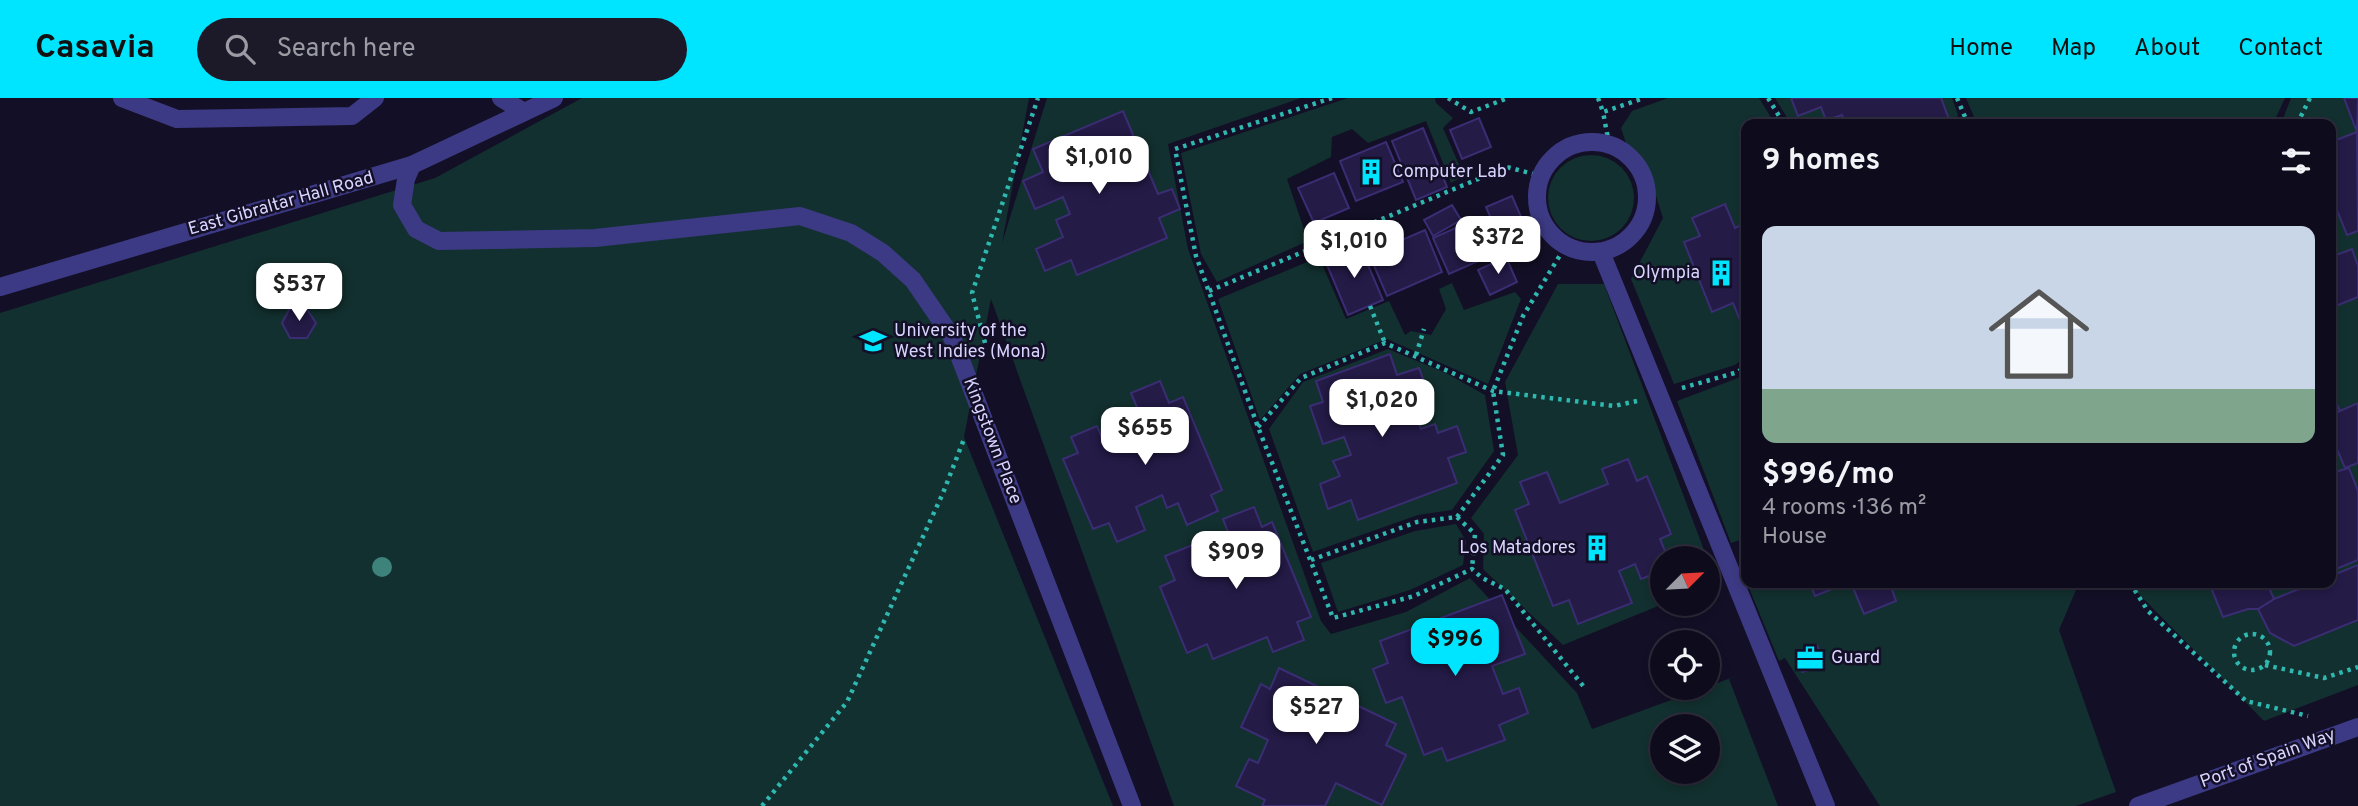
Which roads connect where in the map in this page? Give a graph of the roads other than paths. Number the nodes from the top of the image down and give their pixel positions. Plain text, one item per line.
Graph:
1 (122, 98) edge
2 (375, 98) edge
3 (501, 98) edge
4 (554, 98) edge
5 (524, 112) junction
6 (412, 165) junction
7 (1601, 252) junction
8 (0, 287) edge
9 (2358, 727) edge
10 (1132, 806) edge
11 (1826, 806) edge
12 (2138, 806) edge

1 - 2 street
3 - 5 street
4 - 5 street, East Gibraltar Hall Road
5 - 6 street, East Gibraltar Hall Road
6 - 8 street, East Gibraltar Hall Road
6 - 10 street, Kingstown Place
7 - 7 street
7 - 11 street
9 - 12 street, Port of Spain Way

